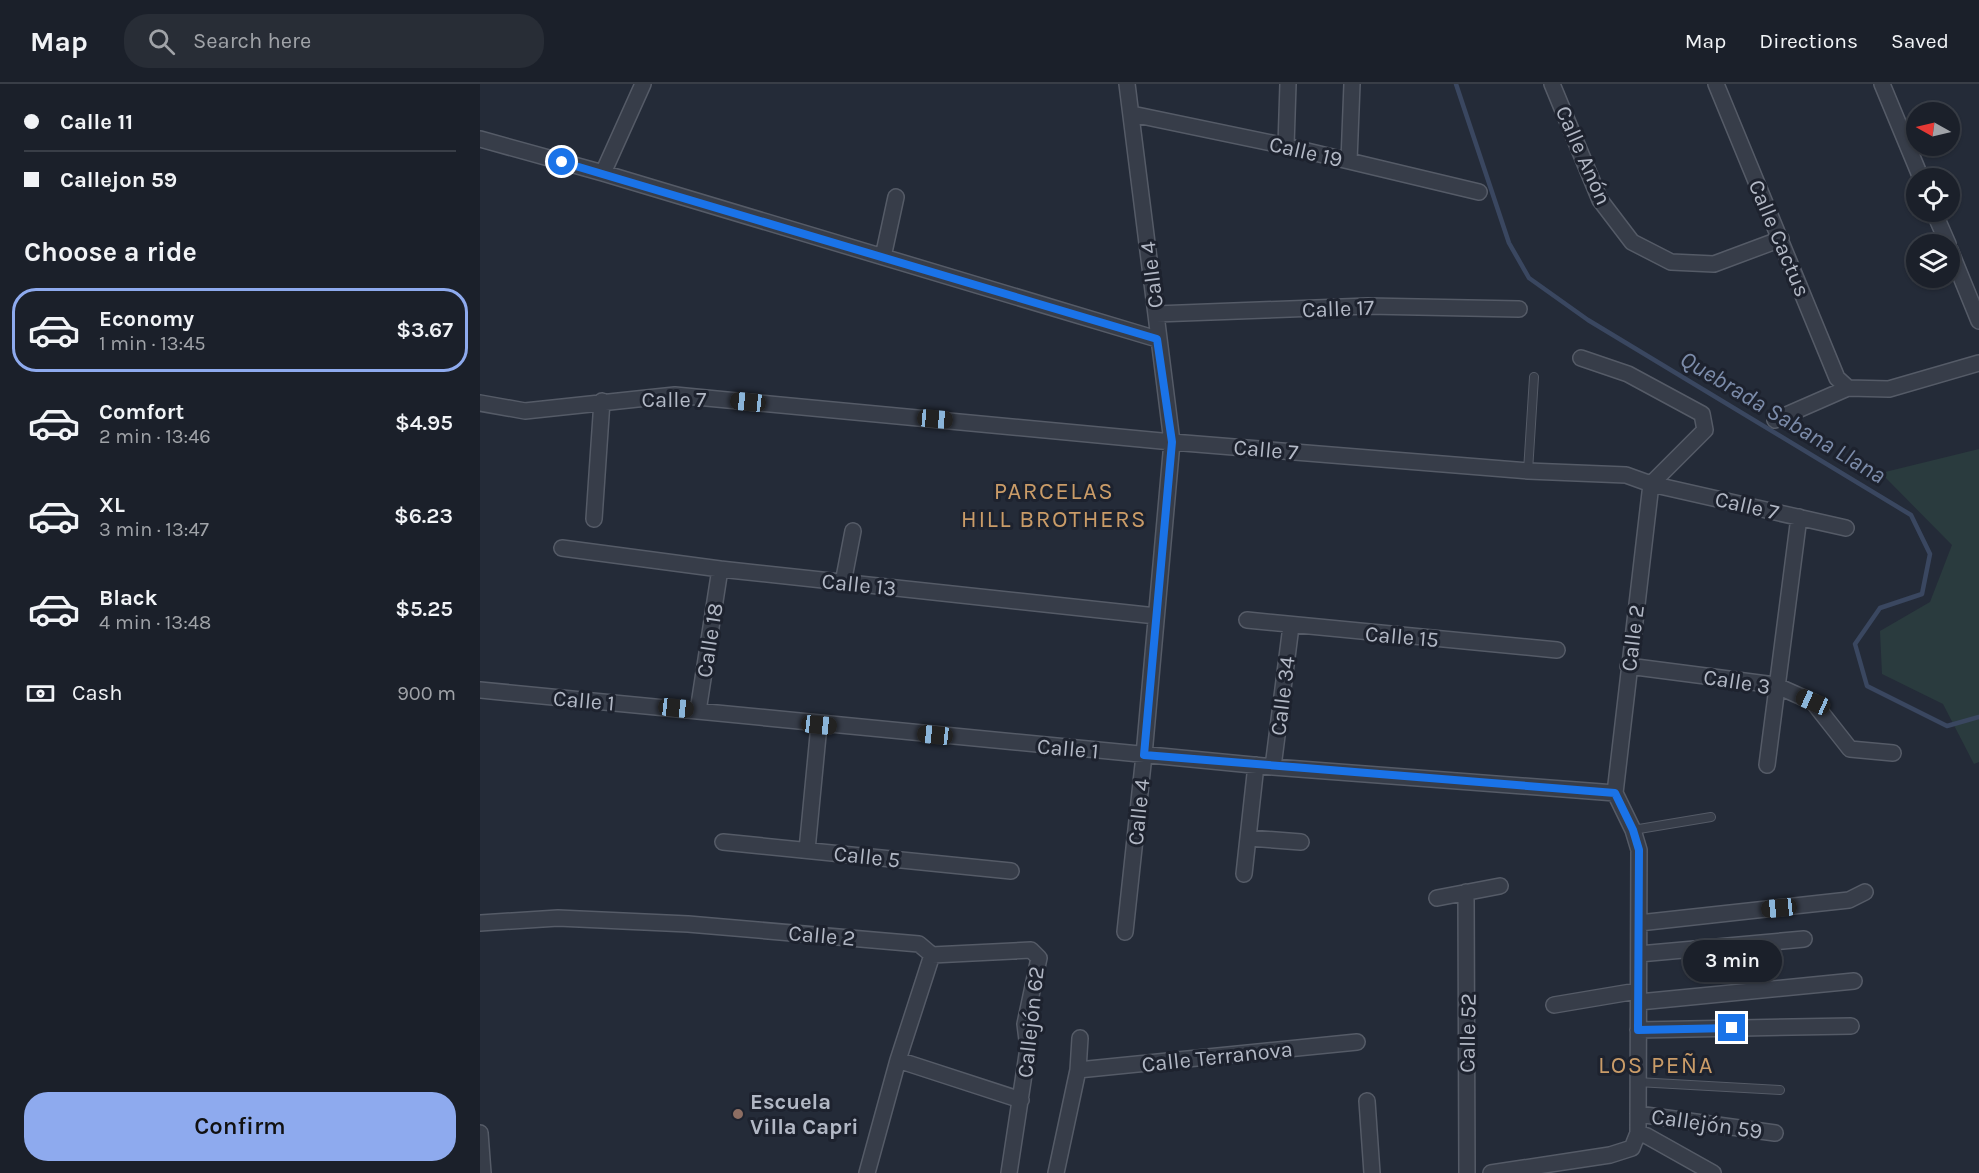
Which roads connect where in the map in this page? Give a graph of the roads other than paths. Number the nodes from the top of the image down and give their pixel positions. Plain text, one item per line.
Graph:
1 (643, 84) edge
2 (1127, 84) edge
3 (1288, 84) edge
4 (1352, 84) edge
5 (1552, 84) edge
6 (1716, 84) edge
7 (1882, 84) edge
8 (1132, 114) junction
9 (480, 139) edge
10 (1286, 146) junction
11 (1348, 161) junction
12 (1917, 168) edge
13 (603, 173) junction
14 (1479, 192) dead end
15 (896, 197) dead end
16 (1781, 239) junction
17 (883, 257) junction
18 (1960, 274) edge
19 (1519, 309) dead end
20 (1156, 314) junction
21 (1979, 321) edge
22 (1157, 339) junction
23 (1581, 358) dead end
24 (1979, 363) edge
25 (1534, 377) dead end
26 (1848, 388) junction
27 (603, 401) junction
28 (480, 403) edge
29 (1775, 420) dead end
30 (1172, 442) junction
31 (1528, 471) junction
32 (1651, 484) junction
33 (1799, 517) junction
34 (594, 519) dead end
35 (1846, 528) dead end
36 (854, 531) dead end
37 (562, 548) dead end
38 (720, 569) junction
39 (843, 583) junction
40 (1156, 616) junction
41 (1247, 620) dead end
42 (1291, 626) junction
43 (1557, 651) dead end
44 (1628, 666) junction
45 (1775, 685) junction
46 (480, 690) edge
47 (698, 711) junction
48 (819, 725) junction
49 (1893, 753) dead end
50 (1144, 755) junction
51 (1256, 765) junction
52 (1767, 765) dead end
53 (1273, 767) junction
54 (1615, 793) junction
55 (1711, 817) dead end
56 (1633, 830) junction
57 (1249, 838) junction
58 (723, 842) dead end
59 (1301, 842) dead end
60 (807, 850) junction
61 (1011, 871) dead end
62 (1244, 874) dead end
63 (1500, 886) dead end
64 (1466, 892) junction
65 (1865, 892) dead end
66 (1437, 898) dead end
67 (480, 923) edge
68 (1640, 923) junction
69 (1125, 932) dead end
70 (1804, 939) dead end
71 (1639, 954) junction
72 (932, 955) junction
73 (1854, 981) dead end
74 (1638, 997) junction
75 (1554, 1005) dead end
76 (1851, 1026) dead end
77 (1638, 1030) junction
78 (1080, 1038) dead end
79 (1357, 1042) dead end
80 (898, 1059) junction
81 (1078, 1070) junction
82 (1638, 1082) junction
83 (1780, 1090) dead end
84 (1021, 1100) junction
85 (1367, 1101) dead end
86 (1638, 1114) junction
87 (1775, 1132) dead end
88 (480, 1133) edge
89 (1638, 1133) junction
90 (1549, 1169) edge
91 (483, 1173) edge
92 (867, 1173) edge
93 (1009, 1173) edge
94 (1056, 1173) edge
95 (1372, 1173) edge
96 (1467, 1173) edge
97 (1491, 1173) edge
98 (1713, 1173) edge

1 - 13 street
2 - 8 street, Calle 4
3 - 10 street
4 - 11 street
5 - 16 street, Calle Anón
6 - 16 street, Calle Cactus
7 - 12 street
8 - 10 street, Calle 19
8 - 20 street, Calle 4
9 - 13 street
10 - 11 street, Calle 19
11 - 14 street, Calle 19
13 - 17 street
15 - 17 street
16 - 26 street, Calle Cactus
17 - 22 street
18 - 21 street
19 - 20 street, Calle 17
20 - 22 street, Calle 4
22 - 30 street, Calle 4
23 - 32 street
24 - 26 street
25 - 31 lane
26 - 29 street
27 - 28 street, Calle 7
27 - 30 street, Calle 7
27 - 34 street
30 - 31 street, Calle 7
30 - 40 street, Calle 4
31 - 32 street, Calle 7
32 - 33 street, Calle 7
32 - 44 street, Calle 2
33 - 35 street
33 - 45 street, Calle 7
36 - 39 street
37 - 38 street, Calle 13
38 - 39 street, Calle 13
38 - 47 street, Calle 18
39 - 40 street, Calle 13
40 - 50 street, Calle 4
41 - 42 street, Calle 15
42 - 43 street, Calle 15
42 - 53 street, Calle 34
44 - 45 street, Calle 3
44 - 54 street, Calle 2
45 - 49 street, Calle 3
45 - 52 street, Calle 7
46 - 47 street, Calle 1
47 - 48 street, Calle 1
48 - 50 street, Calle 1
48 - 60 street
50 - 51 street, Calle 1
50 - 69 street, Calle 4
51 - 53 street, Calle 1
51 - 57 street
53 - 54 street, Calle 1
54 - 56 street
55 - 56 lane
56 - 68 street
57 - 59 street
57 - 62 street
58 - 60 street, Calle 5
60 - 61 street, Calle 5
63 - 64 street
64 - 66 street
64 - 96 street, Calle 52
65 - 68 street
67 - 72 street, Calle 2
68 - 71 street
70 - 71 street
71 - 74 street
72 - 80 street
72 - 84 street, Callejón 62
73 - 74 street
74 - 75 street
74 - 77 street
76 - 77 street
77 - 82 street
78 - 81 street
79 - 81 street, Calle Terranova
80 - 84 street
80 - 92 street
81 - 94 street
82 - 83 lane
82 - 86 street
84 - 93 street, Callejón 62
85 - 95 street
86 - 87 street, Callejón 59
86 - 89 street
88 - 91 street
89 - 90 street
89 - 98 street
90 - 97 street

